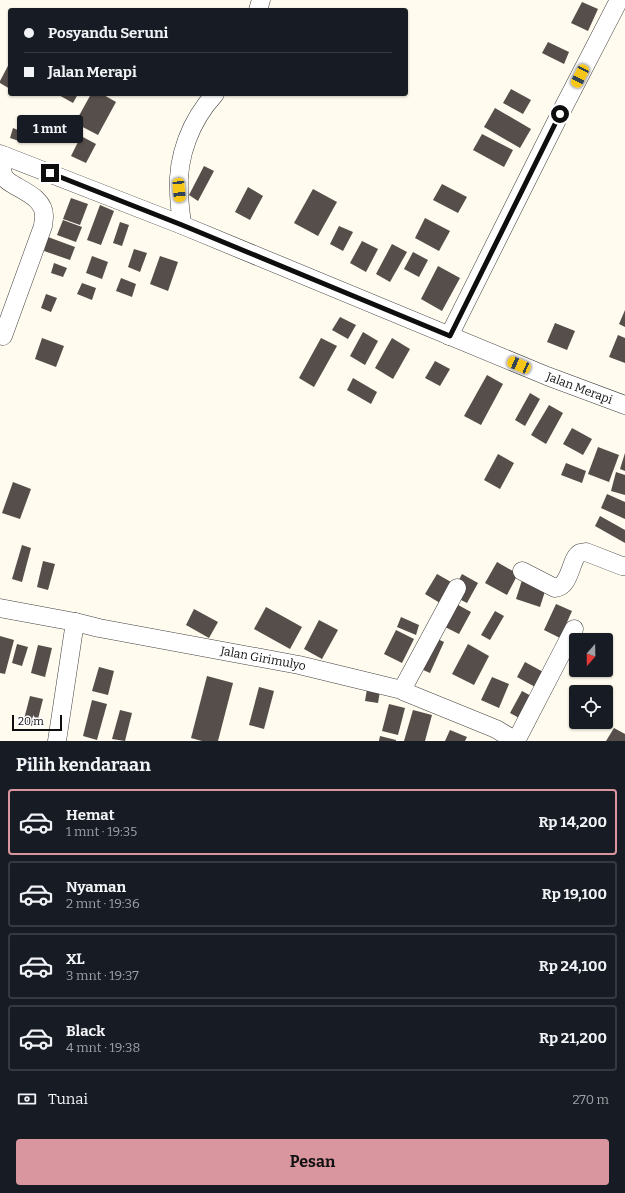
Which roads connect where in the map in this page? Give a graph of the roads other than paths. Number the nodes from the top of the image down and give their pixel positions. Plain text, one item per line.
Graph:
1 (619, 0) edge
2 (214, 96) edge
3 (3, 155) edge
4 (182, 225) junction
5 (3, 336) dead end
6 (450, 336) junction
7 (625, 405) edge
8 (625, 566) edge
9 (522, 571) dead end
10 (457, 588) dead end
11 (0, 608) edge
12 (75, 622) junction
13 (574, 629) dead end
14 (402, 690) junction
15 (57, 741) edge
16 (516, 741) edge

1 - 6 street
2 - 4 street
3 - 4 street, Jalan Merapi
3 - 5 street
4 - 6 street, Jalan Merapi
6 - 7 street, Jalan Merapi
8 - 9 street
10 - 14 street
11 - 12 street, Jalan Girimulyo
12 - 14 street, Jalan Girimulyo
12 - 15 street
13 - 16 street
14 - 16 street, Jalan Girimulyo

